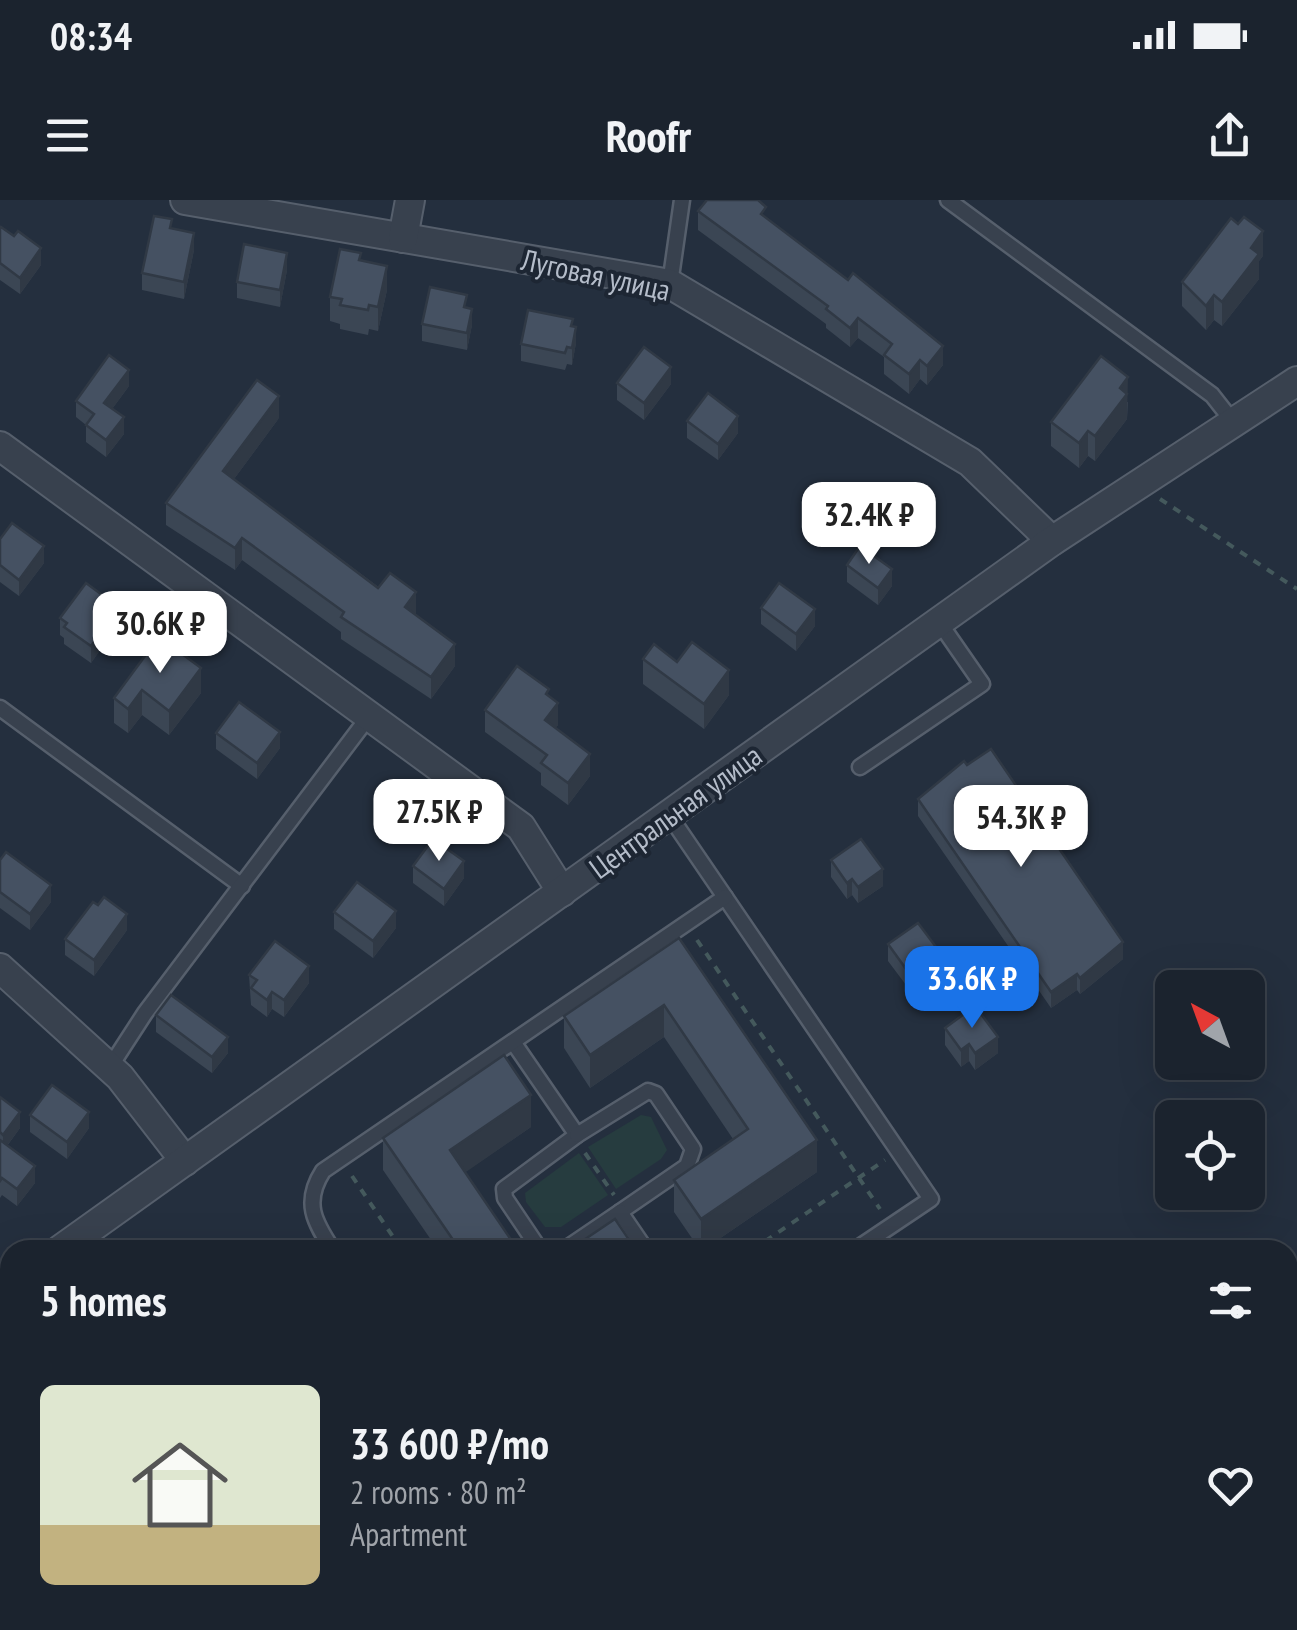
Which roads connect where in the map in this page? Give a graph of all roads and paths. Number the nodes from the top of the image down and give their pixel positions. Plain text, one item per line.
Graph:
1 (186, 200) edge
2 (410, 200) edge
3 (682, 200) edge
4 (948, 200) edge
5 (403, 238) junction
6 (670, 284) junction
7 (1297, 382) edge
8 (1235, 424) junction
9 (0, 446) edge
10 (1140, 485) junction
11 (1052, 541) junction
12 (1297, 590) edge
13 (939, 622) junction
14 (0, 708) edge
15 (370, 715) junction
16 (860, 767) dead end
17 (669, 815) junction
18 (242, 886) junction
19 (562, 892) junction
20 (725, 897) junction
21 (686, 924) junction
22 (1, 971) edge
23 (513, 1042) junction
24 (110, 1068) junction
25 (576, 1136) junction
26 (898, 1151) junction
27 (185, 1160) junction
28 (340, 1160) junction
29 (858, 1178) junction
30 (622, 1210) junction
31 (891, 1226) junction
32 (74, 1240) edge
33 (326, 1240) edge
34 (395, 1240) edge
35 (533, 1240) edge
36 (578, 1240) edge
37 (640, 1240) edge
38 (767, 1240) edge
39 (870, 1240) edge

1 - 5 street, Луговая улица
2 - 5 street
3 - 6 lane
4 - 8 lane
5 - 6 street, Луговая улица
6 - 11 street, Луговая улица
7 - 8 street, Центральная улица
8 - 10 street, Центральная улица
9 - 15 street
10 - 11 street, Центральная улица
10 - 12 path
11 - 13 street, Центральная улица
13 - 16 lane
13 - 17 street, Центральная улица
14 - 18 lane
15 - 18 lane
15 - 19 street
17 - 19 street, Центральная улица
17 - 20 lane
18 - 24 lane
19 - 27 street, Центральная улица
20 - 21 lane
20 - 26 lane
21 - 23 lane
21 - 29 path
22 - 24 street
23 - 25 lane
23 - 28 lane
24 - 27 street
25 - 30 path
25 - 30 lane
25 - 35 lane
26 - 29 path
26 - 31 lane
27 - 32 street, Центральная улица
28 - 33 lane
28 - 34 path
29 - 31 path
29 - 38 path
30 - 36 lane
30 - 37 lane
31 - 39 lane

